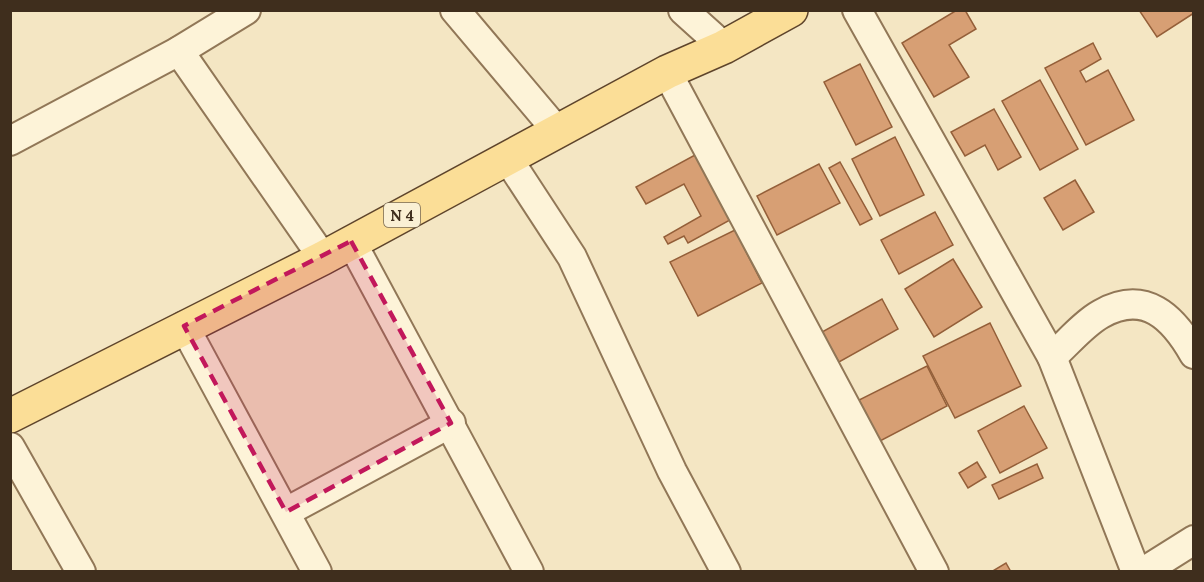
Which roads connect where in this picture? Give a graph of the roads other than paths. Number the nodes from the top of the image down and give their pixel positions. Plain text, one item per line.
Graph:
1 (246, 10) edge
2 (455, 10) edge
3 (683, 10) edge
4 (791, 10) edge
5 (857, 10) edge
6 (724, 47) junction
7 (179, 51) junction
8 (667, 72) junction
9 (558, 132) junction
10 (10, 141) edge
11 (508, 159) junction
12 (351, 241) junction
13 (323, 258) junction
14 (184, 326) junction
15 (1194, 354) edge
16 (1052, 357) junction
17 (10, 416) edge
18 (451, 423) junction
19 (10, 447) edge
20 (286, 512) junction
21 (1194, 540) edge
22 (527, 571) edge
23 (81, 572) edge
24 (317, 572) edge
25 (726, 572) edge
26 (934, 572) edge
27 (1136, 572) edge
28 (1143, 572) edge

1 - 7 street
2 - 9 street
3 - 6 street
4 - 6 main road, N 4
5 - 16 street
6 - 8 main road, N 4
7 - 10 street
7 - 13 street
8 - 9 main road, N 4
8 - 26 street
9 - 11 main road, N 4
11 - 12 main road, N 4
11 - 25 street
12 - 13 main road, N 4
12 - 18 street
13 - 14 main road, N 4
14 - 17 main road, N 4
14 - 20 street
15 - 16 street
16 - 27 street
18 - 20 street
18 - 22 street
19 - 23 street
20 - 24 street
21 - 28 street

